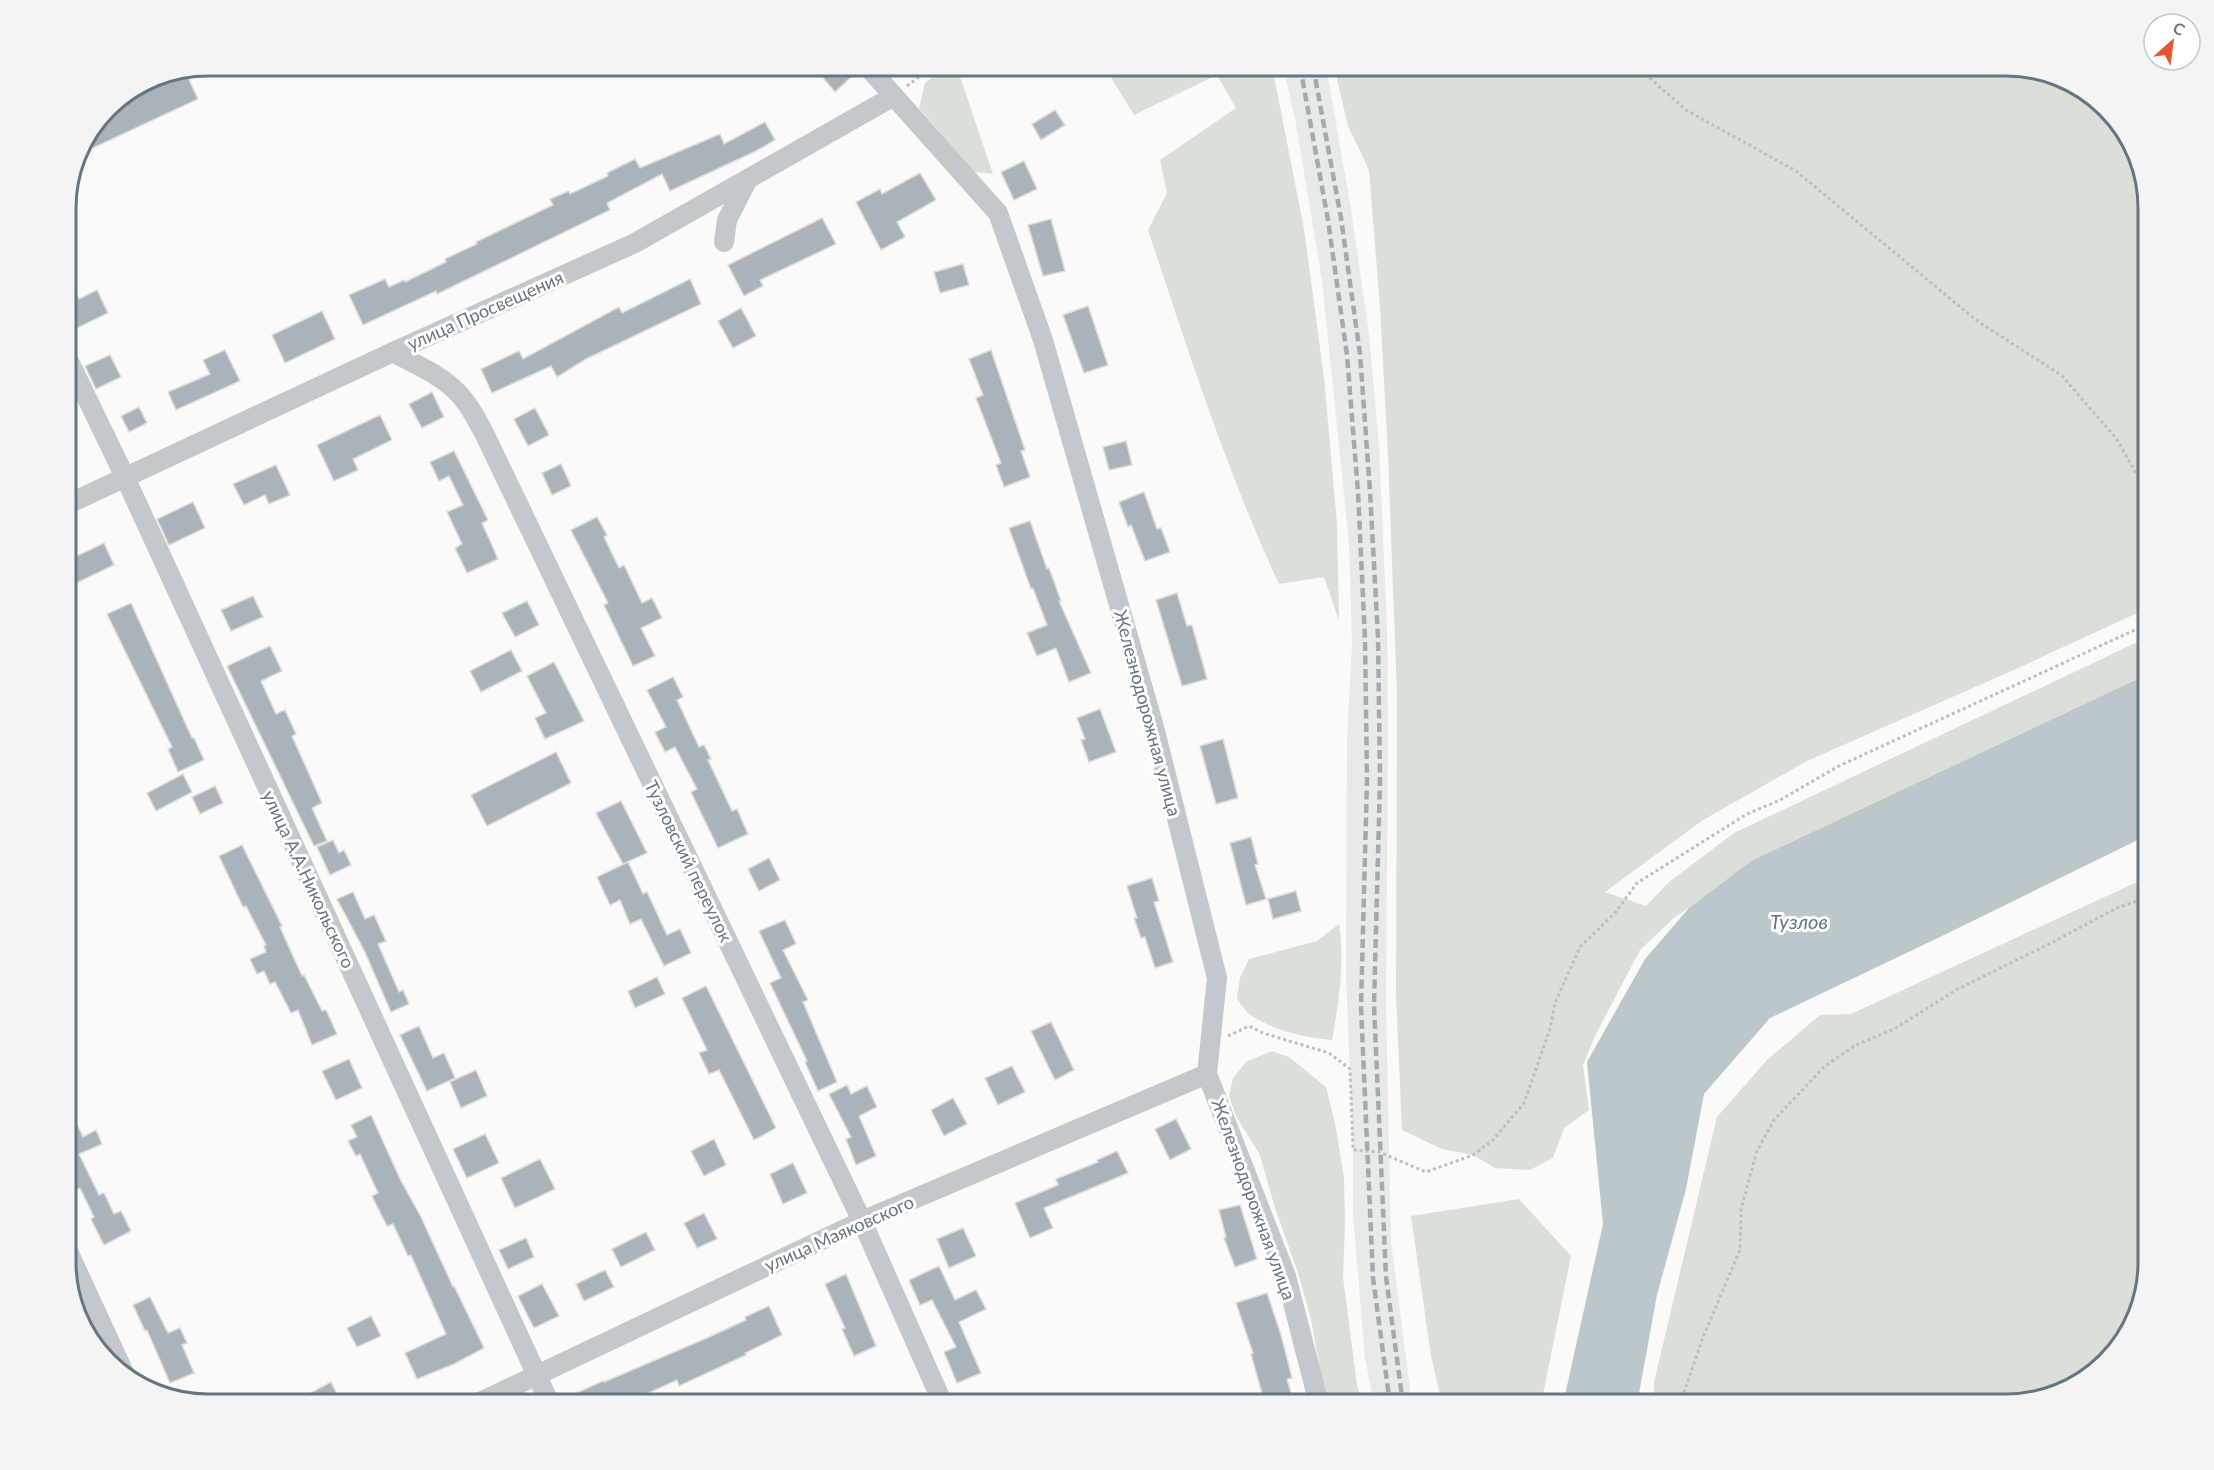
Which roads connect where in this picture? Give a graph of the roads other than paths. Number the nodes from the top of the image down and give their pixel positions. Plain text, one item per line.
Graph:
1 (877, 77) edge
2 (894, 96) junction
3 (748, 179) junction
4 (724, 242) dead end
5 (393, 352) junction
6 (77, 378) edge
7 (125, 477) junction
8 (77, 500) edge
9 (1207, 1074) junction
10 (862, 1221) junction
11 (77, 1271) edge
12 (117, 1357) edge
13 (536, 1374) junction
14 (496, 1394) edge
15 (545, 1394) edge
16 (939, 1394) edge
17 (1316, 1394) edge

1 - 2 street, Железнодорожная улица
2 - 3 street, улица Просвещения
2 - 9 street, Железнодорожная улица
3 - 4 street
3 - 5 street, улица Просвещения
5 - 7 street, улица Просвещения
5 - 10 street, Тузловский переулок
6 - 7 street, улица А.А.Никольского
7 - 8 street, улица Просвещения
7 - 13 street, улица А.А.Никольского
9 - 10 street, улица Маяковского
9 - 17 street, Железнодорожная улица
10 - 13 street, улица Маяковского
10 - 16 street, Тузловский переулок
11 - 12 street
13 - 14 street, улица Маяковского
13 - 15 street, улица А.А.Никольского

